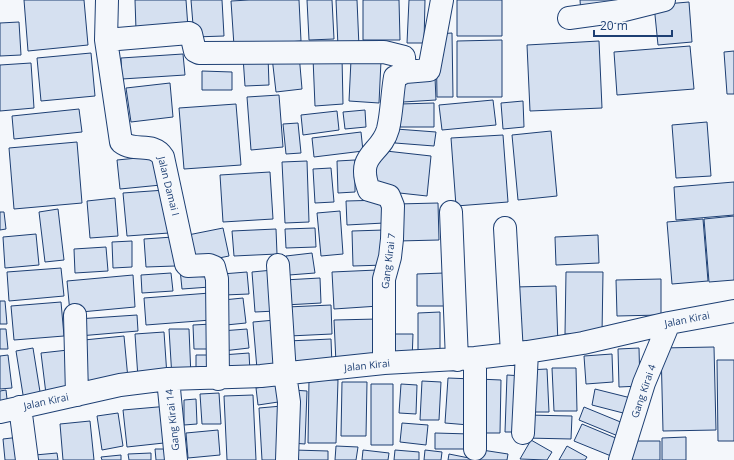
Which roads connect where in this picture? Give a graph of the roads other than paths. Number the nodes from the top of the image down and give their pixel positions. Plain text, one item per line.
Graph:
1 (107, 0) edge
2 (442, 0) edge
3 (664, 0) edge
4 (569, 18) dead end
5 (106, 40) junction
6 (405, 72) junction
7 (451, 212) dead end
8 (505, 228) dead end
9 (278, 265) dead end
10 (734, 311) edge
11 (75, 315) dead end
12 (669, 322) junction
13 (520, 353) junction
14 (466, 359) junction
15 (384, 363) junction
16 (285, 374) junction
17 (168, 379) junction
18 (218, 379) junction
19 (77, 395) junction
20 (10, 410) edge
21 (523, 433) dead end
22 (475, 449) dead end
23 (26, 460) edge
24 (176, 460) edge
25 (287, 460) edge
26 (620, 460) edge

1 - 5 street, Jalan Damai I
2 - 6 street
3 - 4 street
5 - 6 street
5 - 18 street, Jalan Damai I
6 - 15 street, Gang Kirai 7
7 - 14 street
8 - 13 street
9 - 16 street
10 - 12 street, Jalan Kirai
11 - 19 street
12 - 13 street, Jalan Kirai
12 - 26 street, Gang Kirai 4
13 - 14 street, Jalan Kirai
13 - 21 street
14 - 15 street, Jalan Kirai
14 - 22 street
15 - 16 street, Jalan Kirai
16 - 18 street, Jalan Kirai
16 - 25 street
17 - 18 street, Jalan Kirai
17 - 19 street, Jalan Kirai
17 - 24 street, Gang Kirai 14
19 - 20 street, Jalan Kirai
20 - 23 street

